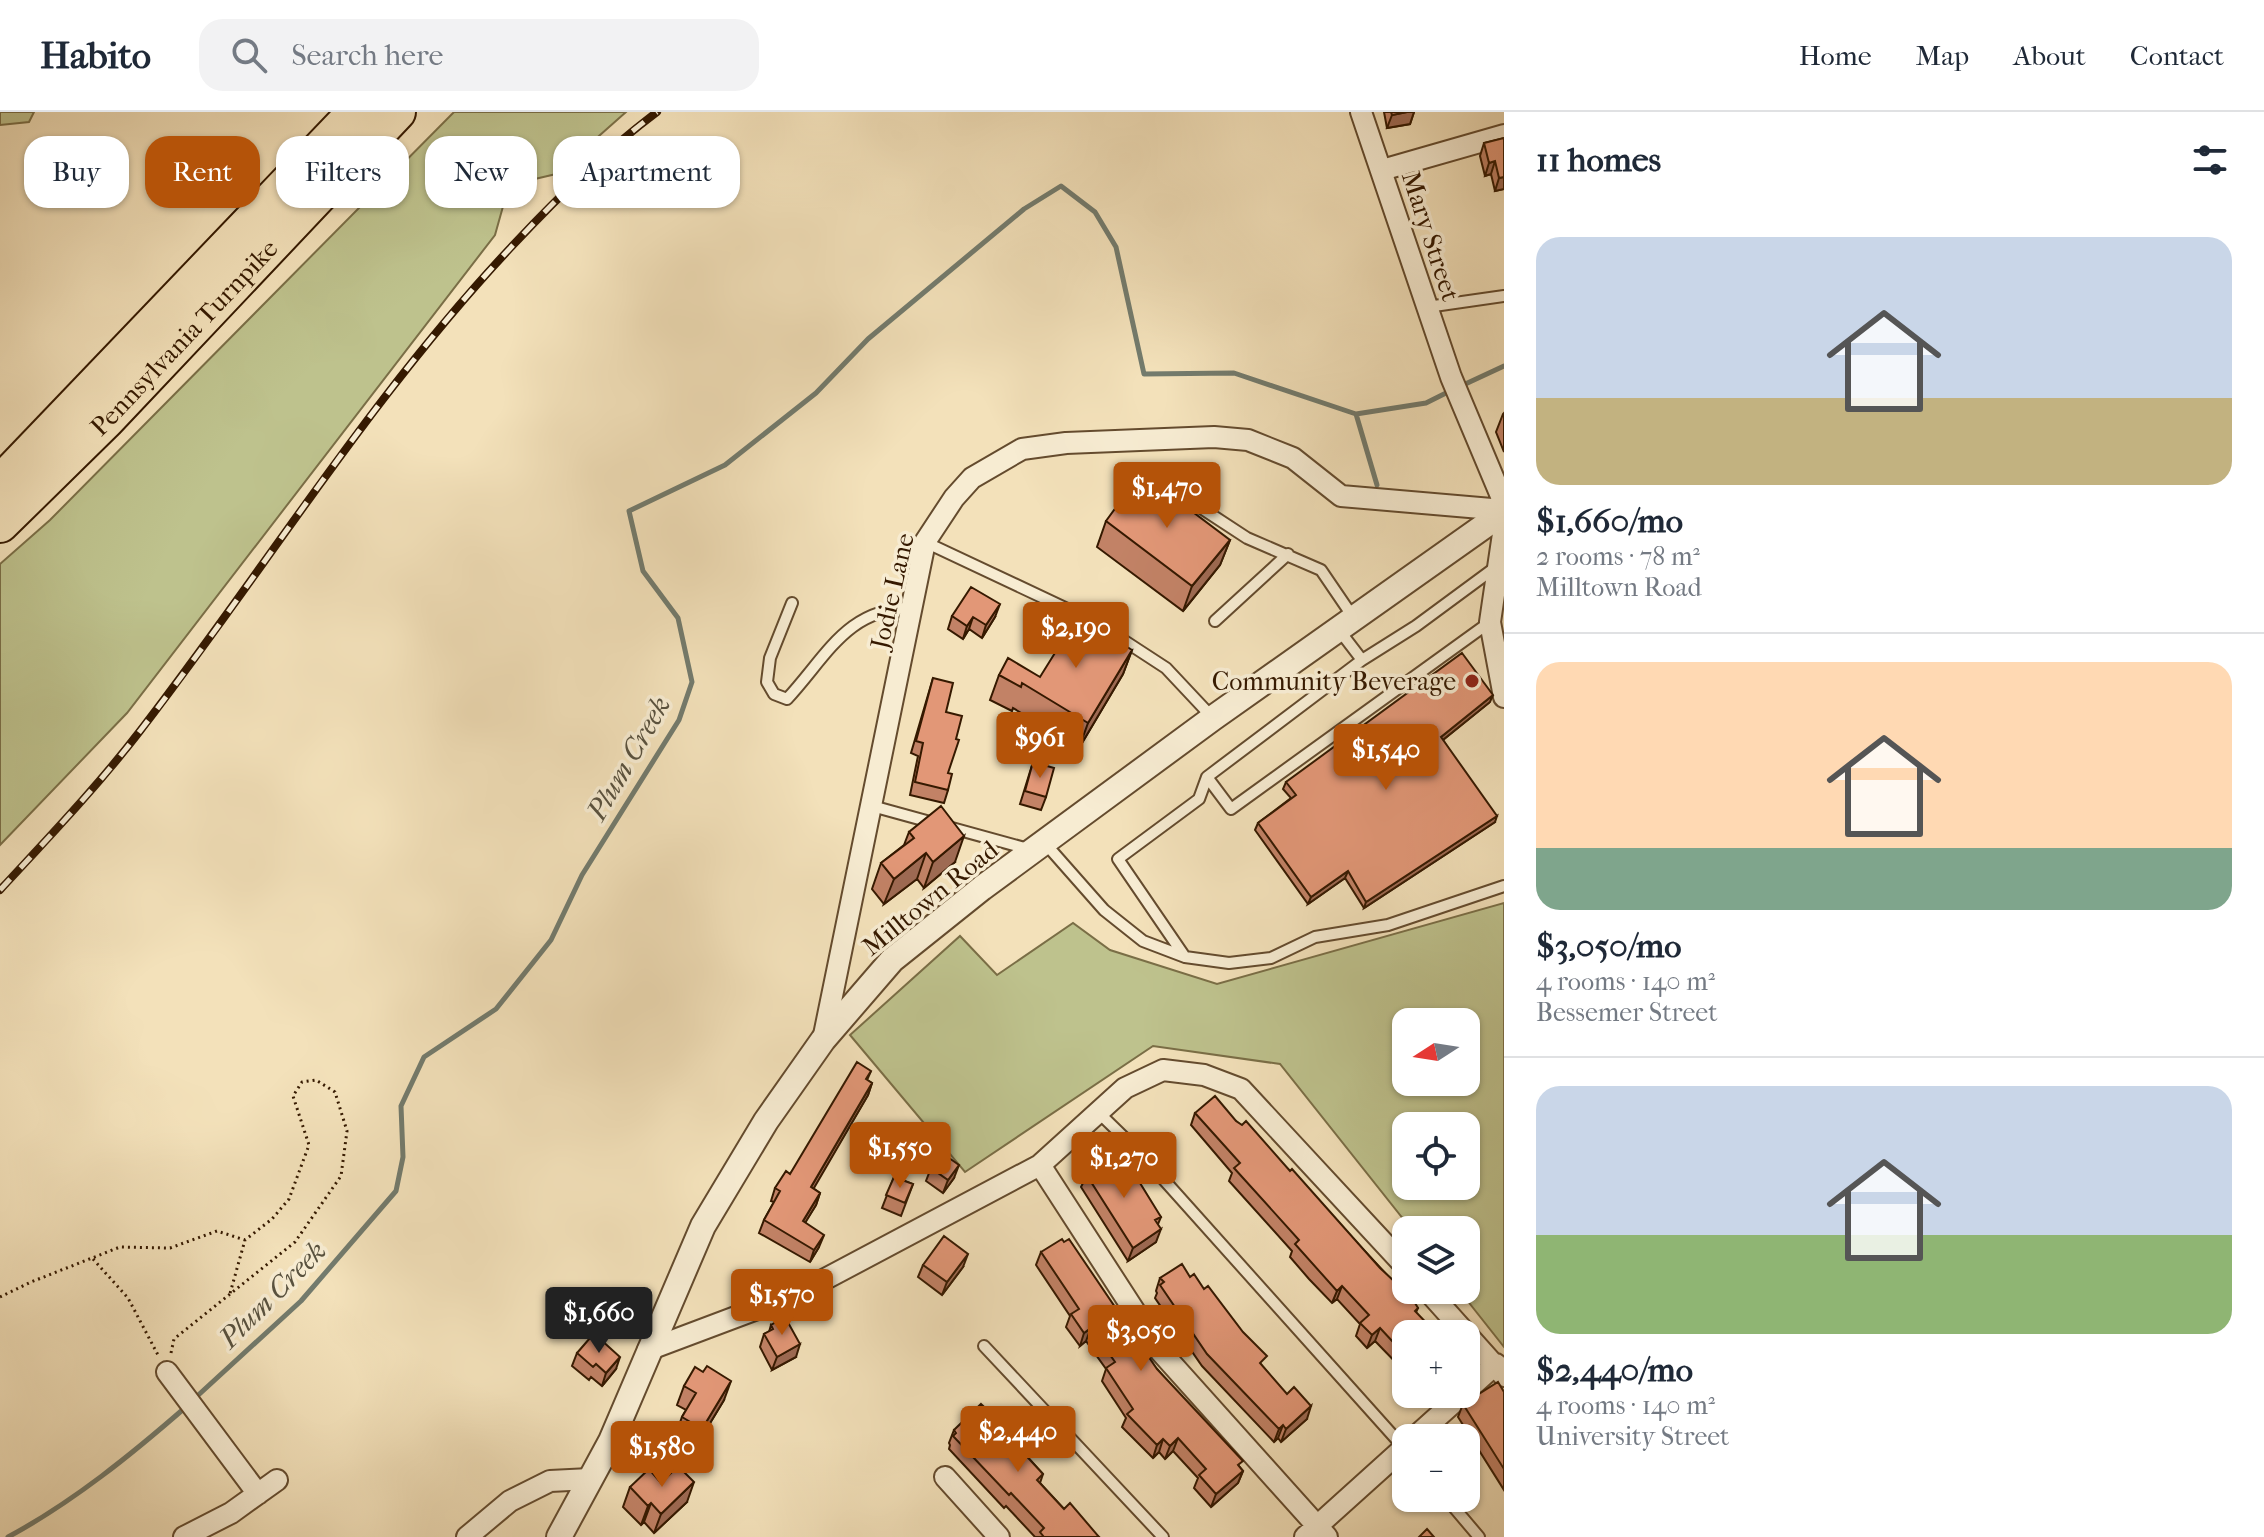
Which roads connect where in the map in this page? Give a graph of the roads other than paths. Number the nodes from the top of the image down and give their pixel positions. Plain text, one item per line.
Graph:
1 (356, 112) edge
2 (397, 112) edge
3 (1361, 112) edge
4 (1504, 135) edge
5 (1382, 170) junction
6 (1504, 296) edge
7 (1427, 307) junction
8 (0, 484) edge
9 (1166, 485) dead end
10 (1504, 503) edge
11 (1504, 511) edge
12 (0, 524) edge
13 (1504, 527) edge
14 (925, 542) junction
15 (1288, 554) junction
16 (1497, 566) junction
17 (792, 603) dead end
18 (913, 608) junction
19 (1215, 621) dead end
20 (1490, 622) junction
21 (1345, 623) junction
22 (1362, 660) junction
23 (1504, 697) edge
24 (1213, 718) junction
25 (1207, 777) junction
26 (872, 806) junction
27 (1039, 846) junction
28 (1504, 886) edge
29 (1185, 957) junction
30 (823, 1040) junction
31 (1098, 1112) junction
32 (1040, 1165) junction
33 (1392, 1252) edge
34 (1440, 1304) edge
35 (984, 1346) dead end
36 (648, 1350) junction
37 (1500, 1370) edge
38 (167, 1372) road end
39 (1480, 1383) edge
40 (1449, 1408) edge
41 (1431, 1424) edge
42 (1392, 1428) edge
43 (1392, 1460) edge
44 (945, 1477) dead end
45 (590, 1479) junction
46 (277, 1480) dead end
47 (258, 1494) junction
48 (1458, 1512) edge
49 (231, 1513) junction
50 (1316, 1533) edge
51 (184, 1537) edge
52 (227, 1537) edge
53 (467, 1537) edge
54 (559, 1537) edge
55 (999, 1537) edge
56 (1163, 1537) edge
57 (1479, 1537) edge

1 - 8 highway, Pennsylvania Turnpike
2 - 12 highway, Pennsylvania Turnpike
3 - 5 street, Mary Street
4 - 5 street
5 - 7 street, Mary Street
6 - 7 lane
7 - 10 street, Mary Street
9 - 15 lane
11 - 14 street, Jodie Lane
11 - 21 street, Milltown Road
13 - 16 street
14 - 18 street, Jodie Lane
14 - 24 lane
15 - 19 lane
15 - 21 lane
16 - 20 street
16 - 22 lane
17 - 18 lane
18 - 26 street, Jodie Lane
20 - 23 street
20 - 25 lane
21 - 22 lane
21 - 24 street, Milltown Road
22 - 25 lane
24 - 27 street, Milltown Road
25 - 29 lane
26 - 27 lane
26 - 30 street, Jodie Lane
27 - 29 lane
27 - 30 street, Milltown Road
28 - 29 lane
30 - 36 street, Milltown Road
31 - 32 street
31 - 33 street
31 - 42 lane
32 - 36 street
32 - 50 street
34 - 37 street
35 - 56 lane
36 - 45 street, Milltown Road
37 - 39 street
38 - 47 street
40 - 41 street
43 - 50 street
44 - 55 street
45 - 53 street
45 - 54 street, Milltown Road
46 - 47 street
47 - 49 street
48 - 57 lane
49 - 51 street
49 - 52 street

